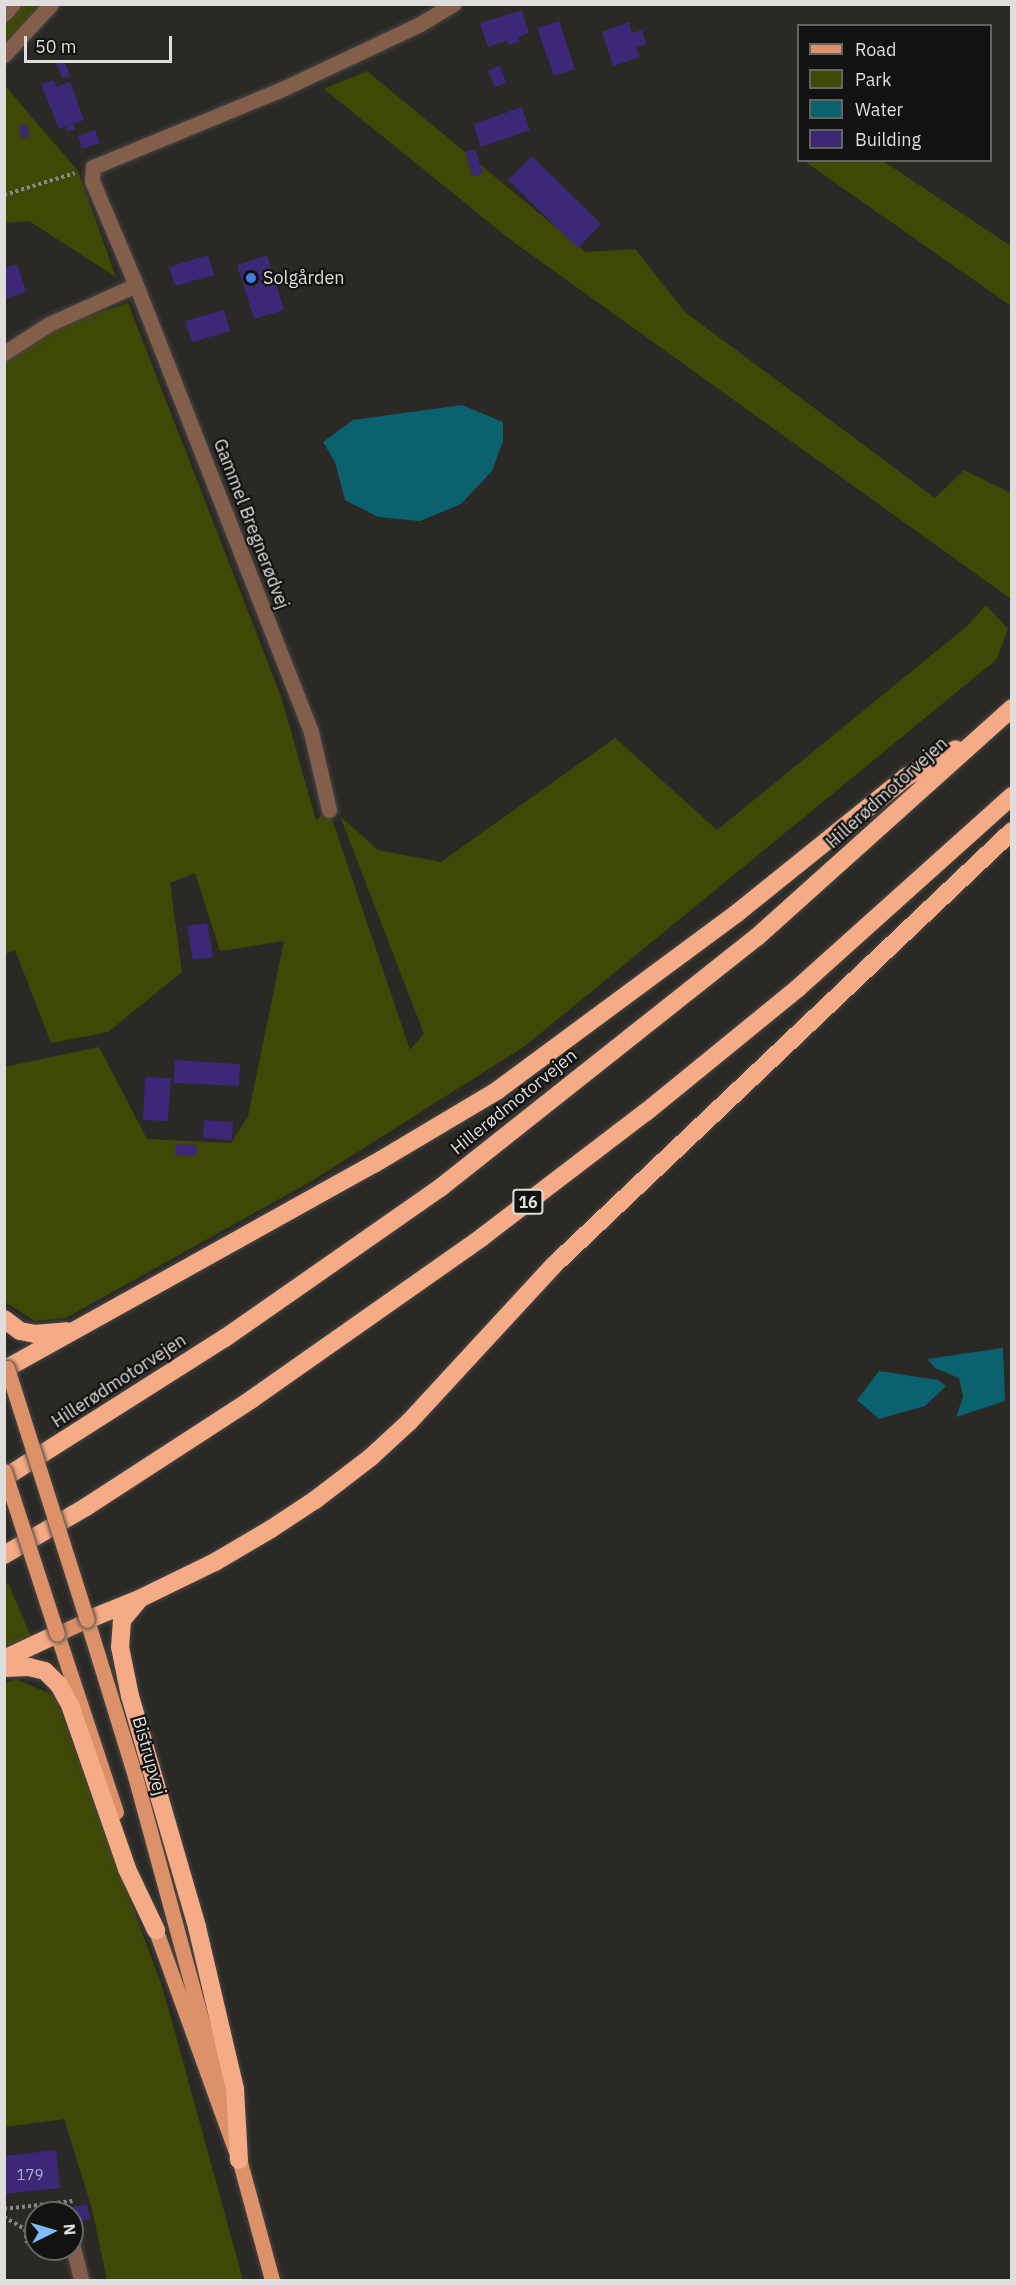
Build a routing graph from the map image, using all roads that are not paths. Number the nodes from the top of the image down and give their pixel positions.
1 (13, 4) edge
2 (51, 4) edge
3 (453, 4) edge
4 (4, 14) edge
5 (4, 55) edge
6 (136, 285) junction
7 (4, 353) edge
8 (1011, 708) edge
9 (989, 730) junction
10 (1011, 796) edge
11 (329, 810) dead end
12 (1011, 831) edge
13 (4, 1318) edge
14 (75, 1330) junction
15 (5, 1366) edge
16 (4, 1472) edge
17 (4, 1478) edge
18 (4, 1555) edge
19 (139, 1599) junction
20 (87, 1620) junction
21 (57, 1634) junction
22 (4, 1659) edge
23 (4, 1668) edge
24 (156, 1930) junction
25 (239, 2160) junction
26 (76, 2261) edge
27 (81, 2280) edge
28 (272, 2280) edge

1 - 4 street
2 - 5 street
3 - 6 street, Gammel Bregnerødvej
6 - 7 street
6 - 11 street, Gammel Bregnerødvej
8 - 9 highway, Hillerødmotorvejen
9 - 14 highway
9 - 17 highway, Hillerødmotorvejen
10 - 18 highway, 16
12 - 19 highway
13 - 14 highway
14 - 15 highway
15 - 20 main road, Bistrupvej, bridge
16 - 21 main road, Bistrupvej, bridge
19 - 20 highway
19 - 25 highway
20 - 21 main road
20 - 25 main road, Bistrupvej
21 - 22 highway
21 - 24 main road, Bistrupvej
23 - 24 highway
24 - 25 main road, Bistrupvej
25 - 28 main road, Bistrupvej
26 - 27 street

